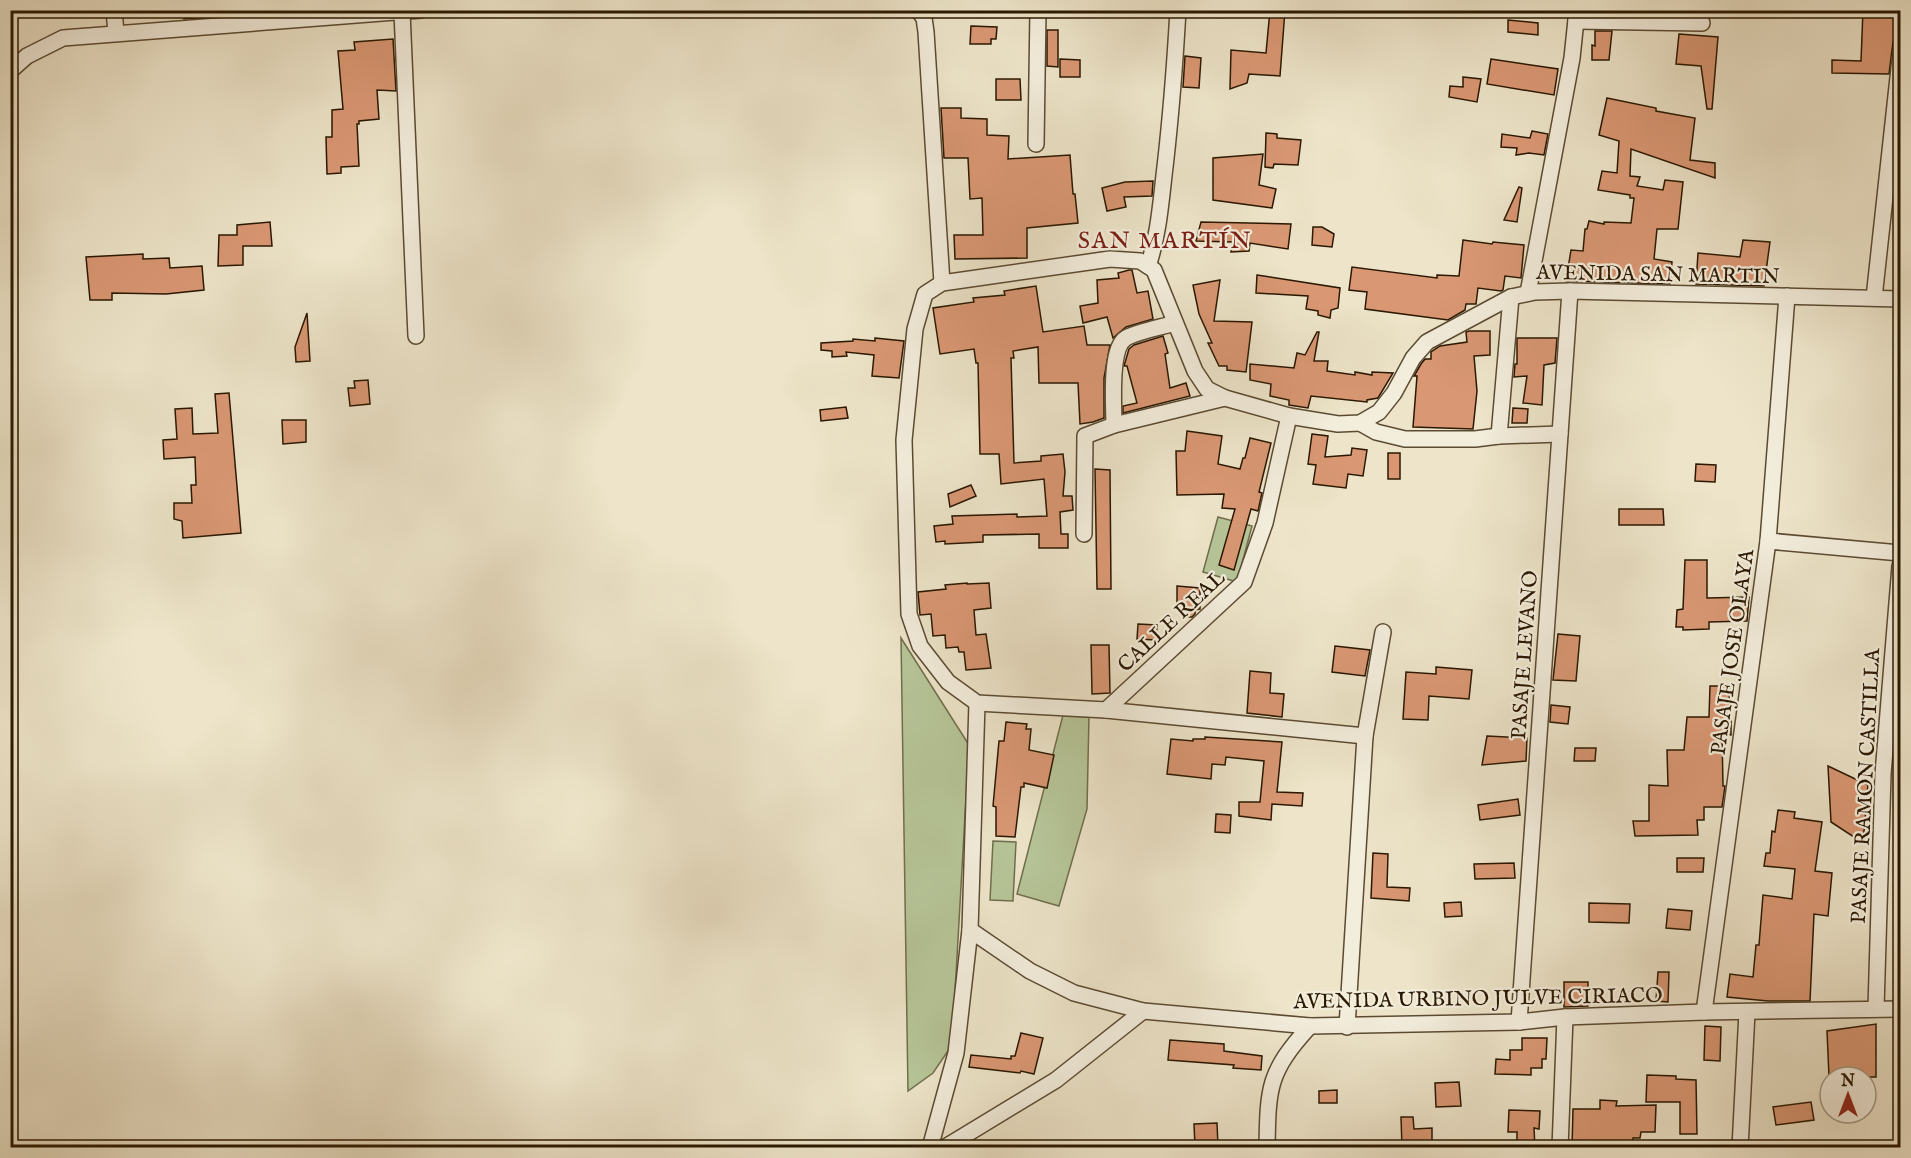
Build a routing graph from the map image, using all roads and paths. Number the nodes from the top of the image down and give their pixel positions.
1 (114, 10) edge
2 (421, 10) edge
3 (918, 10) edge
4 (1038, 10) edge
5 (1178, 10) edge
6 (402, 12) edge
7 (325, 14) edge
8 (1577, 16) edge
9 (1702, 23) dead end
10 (116, 33) junction
11 (1900, 59) edge
12 (10, 71) edge
13 (1036, 144) dead end
14 (1148, 266) junction
15 (942, 284) junction
16 (1570, 291) junction
17 (1528, 293) junction
18 (1787, 296) junction
19 (1511, 297) junction
20 (1874, 298) junction
21 (1900, 299) edge
22 (1175, 323) junction
23 (416, 336) dead end
24 (1225, 398) junction
25 (1289, 416) junction
26 (1360, 423) junction
27 (1114, 425) junction
28 (1560, 434) junction
29 (1499, 436) junction
30 (1084, 534) dead end
31 (1768, 540) junction
32 (1900, 553) edge
33 (1900, 566) edge
34 (1383, 632) dead end
35 (977, 703) junction
36 (1106, 710) junction
37 (1365, 736) junction
38 (970, 930) junction
39 (1876, 1008) junction
40 (1900, 1009) edge
41 (1143, 1011) junction
42 (1704, 1012) junction
43 (1747, 1012) junction
44 (1565, 1017) junction
45 (1519, 1022) junction
46 (1310, 1026) junction
47 (1347, 1027) junction
48 (930, 1148) edge
49 (944, 1148) edge
50 (1267, 1148) edge
51 (1560, 1148) edge
52 (1740, 1148) edge

1 - 10 street
2 - 6 street
3 - 15 street
4 - 13 street
5 - 14 street
6 - 7 street
6 - 23 street
7 - 10 street
8 - 9 street
8 - 17 street
10 - 12 street
11 - 20 street
14 - 15 street
14 - 22 street
15 - 35 street
16 - 17 street, AVENIDA SAN MARTIN
16 - 18 street, AVENIDA SAN MARTIN
16 - 28 street, PASAJE LEVANO
17 - 19 street, AVENIDA SAN MARTIN
18 - 20 street, AVENIDA SAN MARTIN
18 - 31 street, PASAJE JOSE OLAYA
19 - 26 street, AVENIDA SAN MARTIN
19 - 29 street
20 - 21 street, AVENIDA SAN MARTIN
22 - 24 street
22 - 27 street
24 - 25 street
24 - 27 street
25 - 26 street
25 - 36 street, CALLE REAL
26 - 29 street
27 - 30 street
28 - 29 street
28 - 45 street, PASAJE LEVANO
31 - 32 street
31 - 42 street, PASAJE JOSE OLAYA
33 - 39 street, PASAJE RAMON CASTILLA
34 - 37 street
35 - 36 street
35 - 38 street
36 - 37 street
37 - 47 street
38 - 41 street, AVENIDA URBINO JULVE CIRIACO
38 - 48 street
39 - 40 street, AVENIDA URBINO JULVE CIRIACO
39 - 43 street, AVENIDA URBINO JULVE CIRIACO
41 - 46 street, AVENIDA URBINO JULVE CIRIACO
41 - 49 street
42 - 43 street, AVENIDA URBINO JULVE CIRIACO
42 - 44 street, AVENIDA URBINO JULVE CIRIACO
43 - 52 street
44 - 45 street, AVENIDA URBINO JULVE CIRIACO
44 - 51 street
45 - 47 street, AVENIDA URBINO JULVE CIRIACO
46 - 47 street, AVENIDA URBINO JULVE CIRIACO
46 - 50 street

